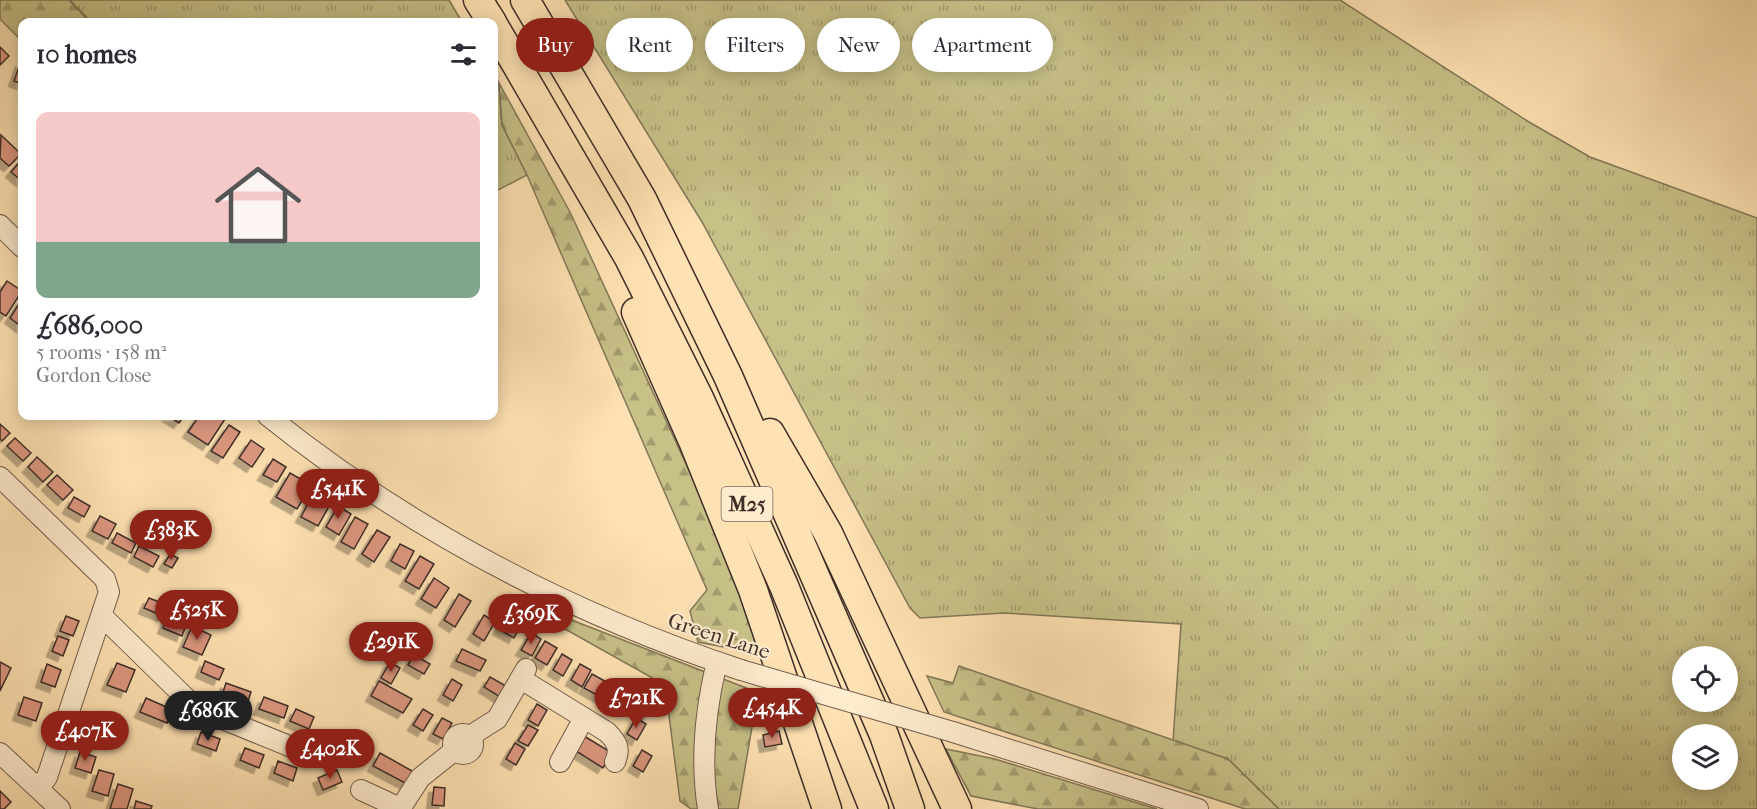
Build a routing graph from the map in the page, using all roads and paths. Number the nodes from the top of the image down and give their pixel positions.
1 (478, 0) edge
2 (525, 0) edge
3 (489, 18) edge
4 (498, 33) edge
5 (601, 208) junction
6 (0, 225) edge
7 (18, 243) edge
8 (728, 376) junction
9 (273, 420) edge
10 (0, 477) edge
11 (102, 616) junction
12 (717, 662) junction
13 (584, 718) junction
14 (0, 753) edge
15 (311, 754) dead end
16 (560, 762) dead end
17 (615, 762) dead end
18 (39, 788) junction
19 (361, 790) dead end
20 (400, 808) edge
21 (60, 809) edge
22 (708, 809) edge
23 (827, 809) edge
24 (874, 809) edge
25 (910, 809) edge
26 (957, 809) edge
27 (1197, 809) edge

1 - 3 highway, M25
2 - 8 highway, M25
4 - 5 highway, M25
5 - 23 highway, M25
5 - 24 highway, M25
6 - 7 street
8 - 25 highway, M25
8 - 26 highway, M25
9 - 12 street, Green Lane
10 - 11 street
11 - 15 street
11 - 18 street
12 - 22 street
12 - 27 street, Green Lane, bridge
13 - 16 street
13 - 17 street
13 - 20 street
14 - 18 street
18 - 21 street
19 - 20 street

